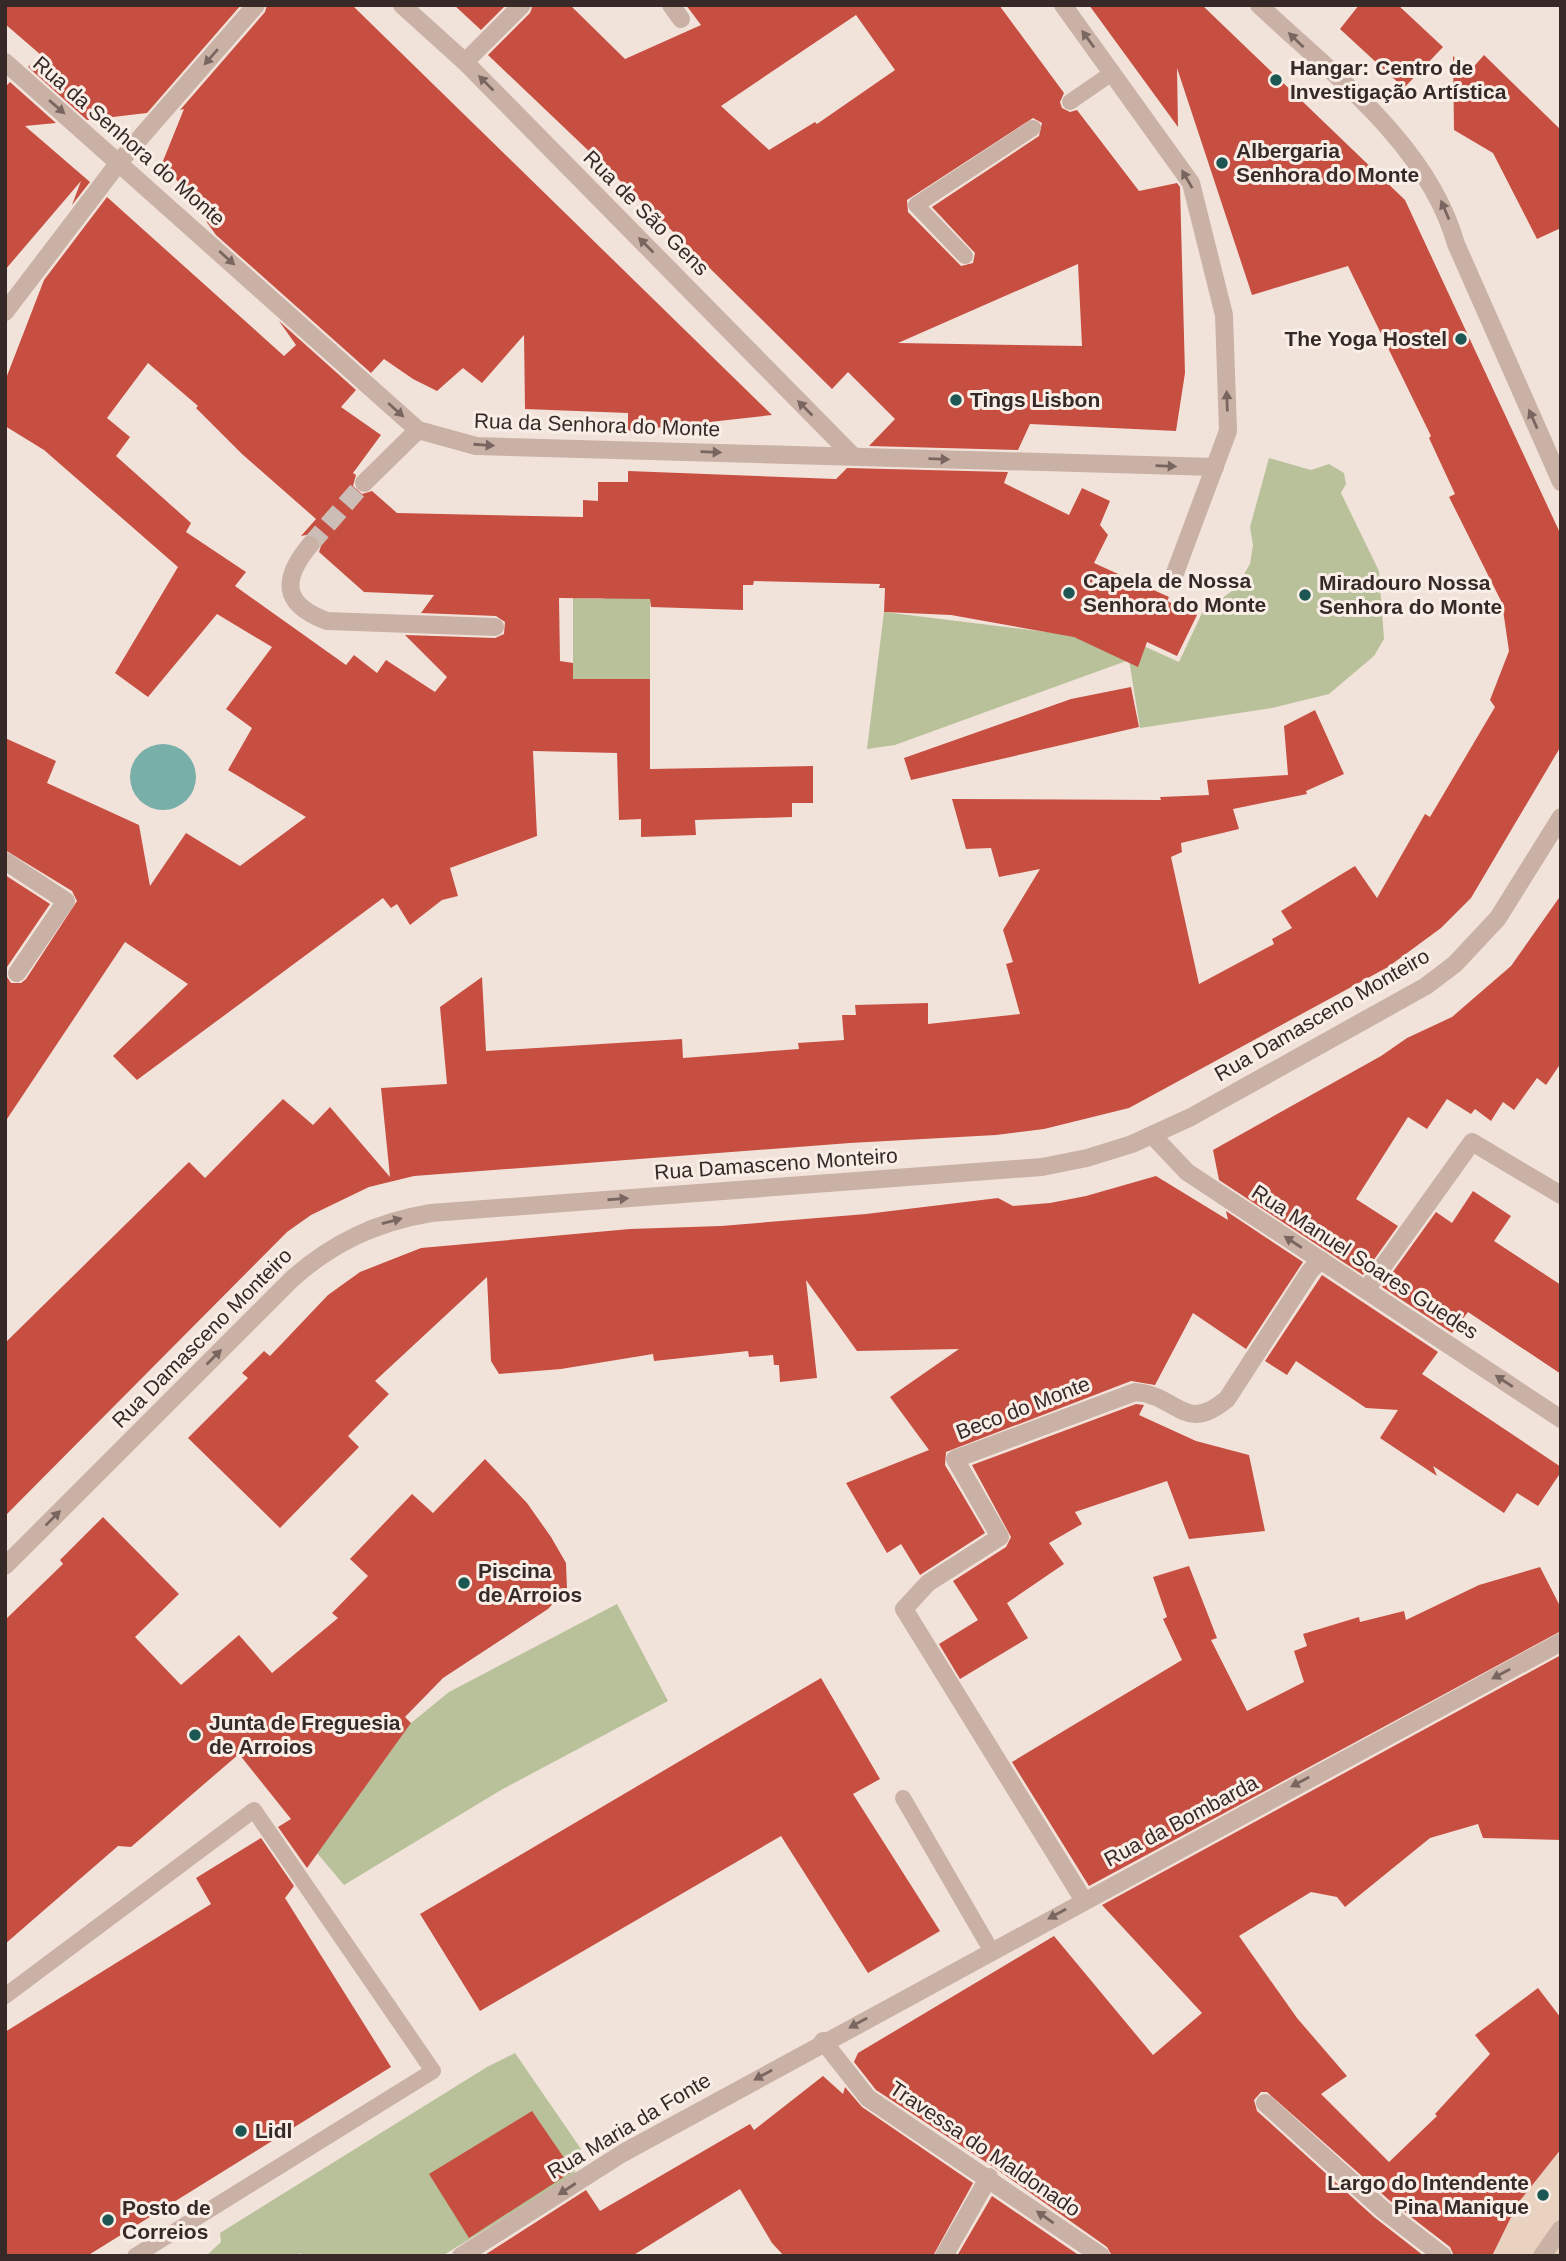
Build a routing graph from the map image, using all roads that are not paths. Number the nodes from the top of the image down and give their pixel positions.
1 (256, 5) edge
2 (402, 5) edge
3 (522, 5) edge
4 (1063, 5) edge
5 (1259, 5) edge
6 (5, 62) edge
7 (465, 62) junction
8 (1112, 74) junction
9 (1070, 102) dead end
10 (1033, 128) dead end
11 (120, 161) junction
12 (965, 256) dead end
13 (5, 312) edge
14 (418, 430) junction
15 (853, 456) junction
16 (1215, 467) junction
17 (1561, 482) edge
18 (364, 483) tunnel mouth
19 (310, 545) tunnel mouth
20 (1175, 573) dead end
21 (495, 627) dead end
22 (1561, 817) edge
23 (5, 862) edge
24 (17, 973) dead end
25 (1152, 1135) junction
26 (1561, 1195) edge
27 (1321, 1260) junction
28 (1366, 1290) junction
29 (1561, 1419) edge
30 (5, 1566) edge
31 (1561, 1642) edge
32 (903, 1798) dead end
33 (1083, 1899) junction
34 (991, 1950) junction
35 (5, 1996) edge
36 (823, 2041) junction
37 (1265, 2103) dead end
38 (989, 2177) junction
39 (1561, 2230) edge
40 (135, 2256) edge
41 (461, 2256) edge
42 (944, 2256) edge
43 (1101, 2256) edge
44 (1443, 2256) edge
45 (1542, 2256) edge

1 -> 11 street
2 - 7 street, Rua de São Gens
3 - 7 street
8 -> 4 street
17 -> 5 street
6 -> 11 street, Rua da Senhora do Monte
15 -> 7 street, Rua de São Gens
8 - 9 lane
16 -> 8 street
10 - 12 lane
11 - 13 street
11 -> 14 street, Rua da Senhora do Monte
14 -> 15 street, Rua da Senhora do Monte
14 - 18 street
15 -> 16 street, Rua da Senhora do Monte
16 - 20 street
19 - 21 street
22 - 25 street, Rua Damasceno Monteiro
23 - 24 street
27 -> 25 street, Rua Manuel Soares Guedes
30 -> 25 street, Rua Damasceno Monteiro
26 - 28 street
27 - 28 street, Rua Manuel Soares Guedes
27 - 33 street, Beco do Monte
29 -> 28 street, Rua Manuel Soares Guedes
31 -> 33 street, Rua da Bombarda
32 - 34 lane
33 -> 34 street, Rua da Bombarda
34 -> 36 street, Rua da Bombarda
35 - 40 lane
36 - 38 street, Travessa do Maldonado
36 -> 41 street, Rua Maria da Fonte
37 - 44 street
38 - 42 street
43 -> 38 street, Travessa do Maldonado
39 - 45 street

